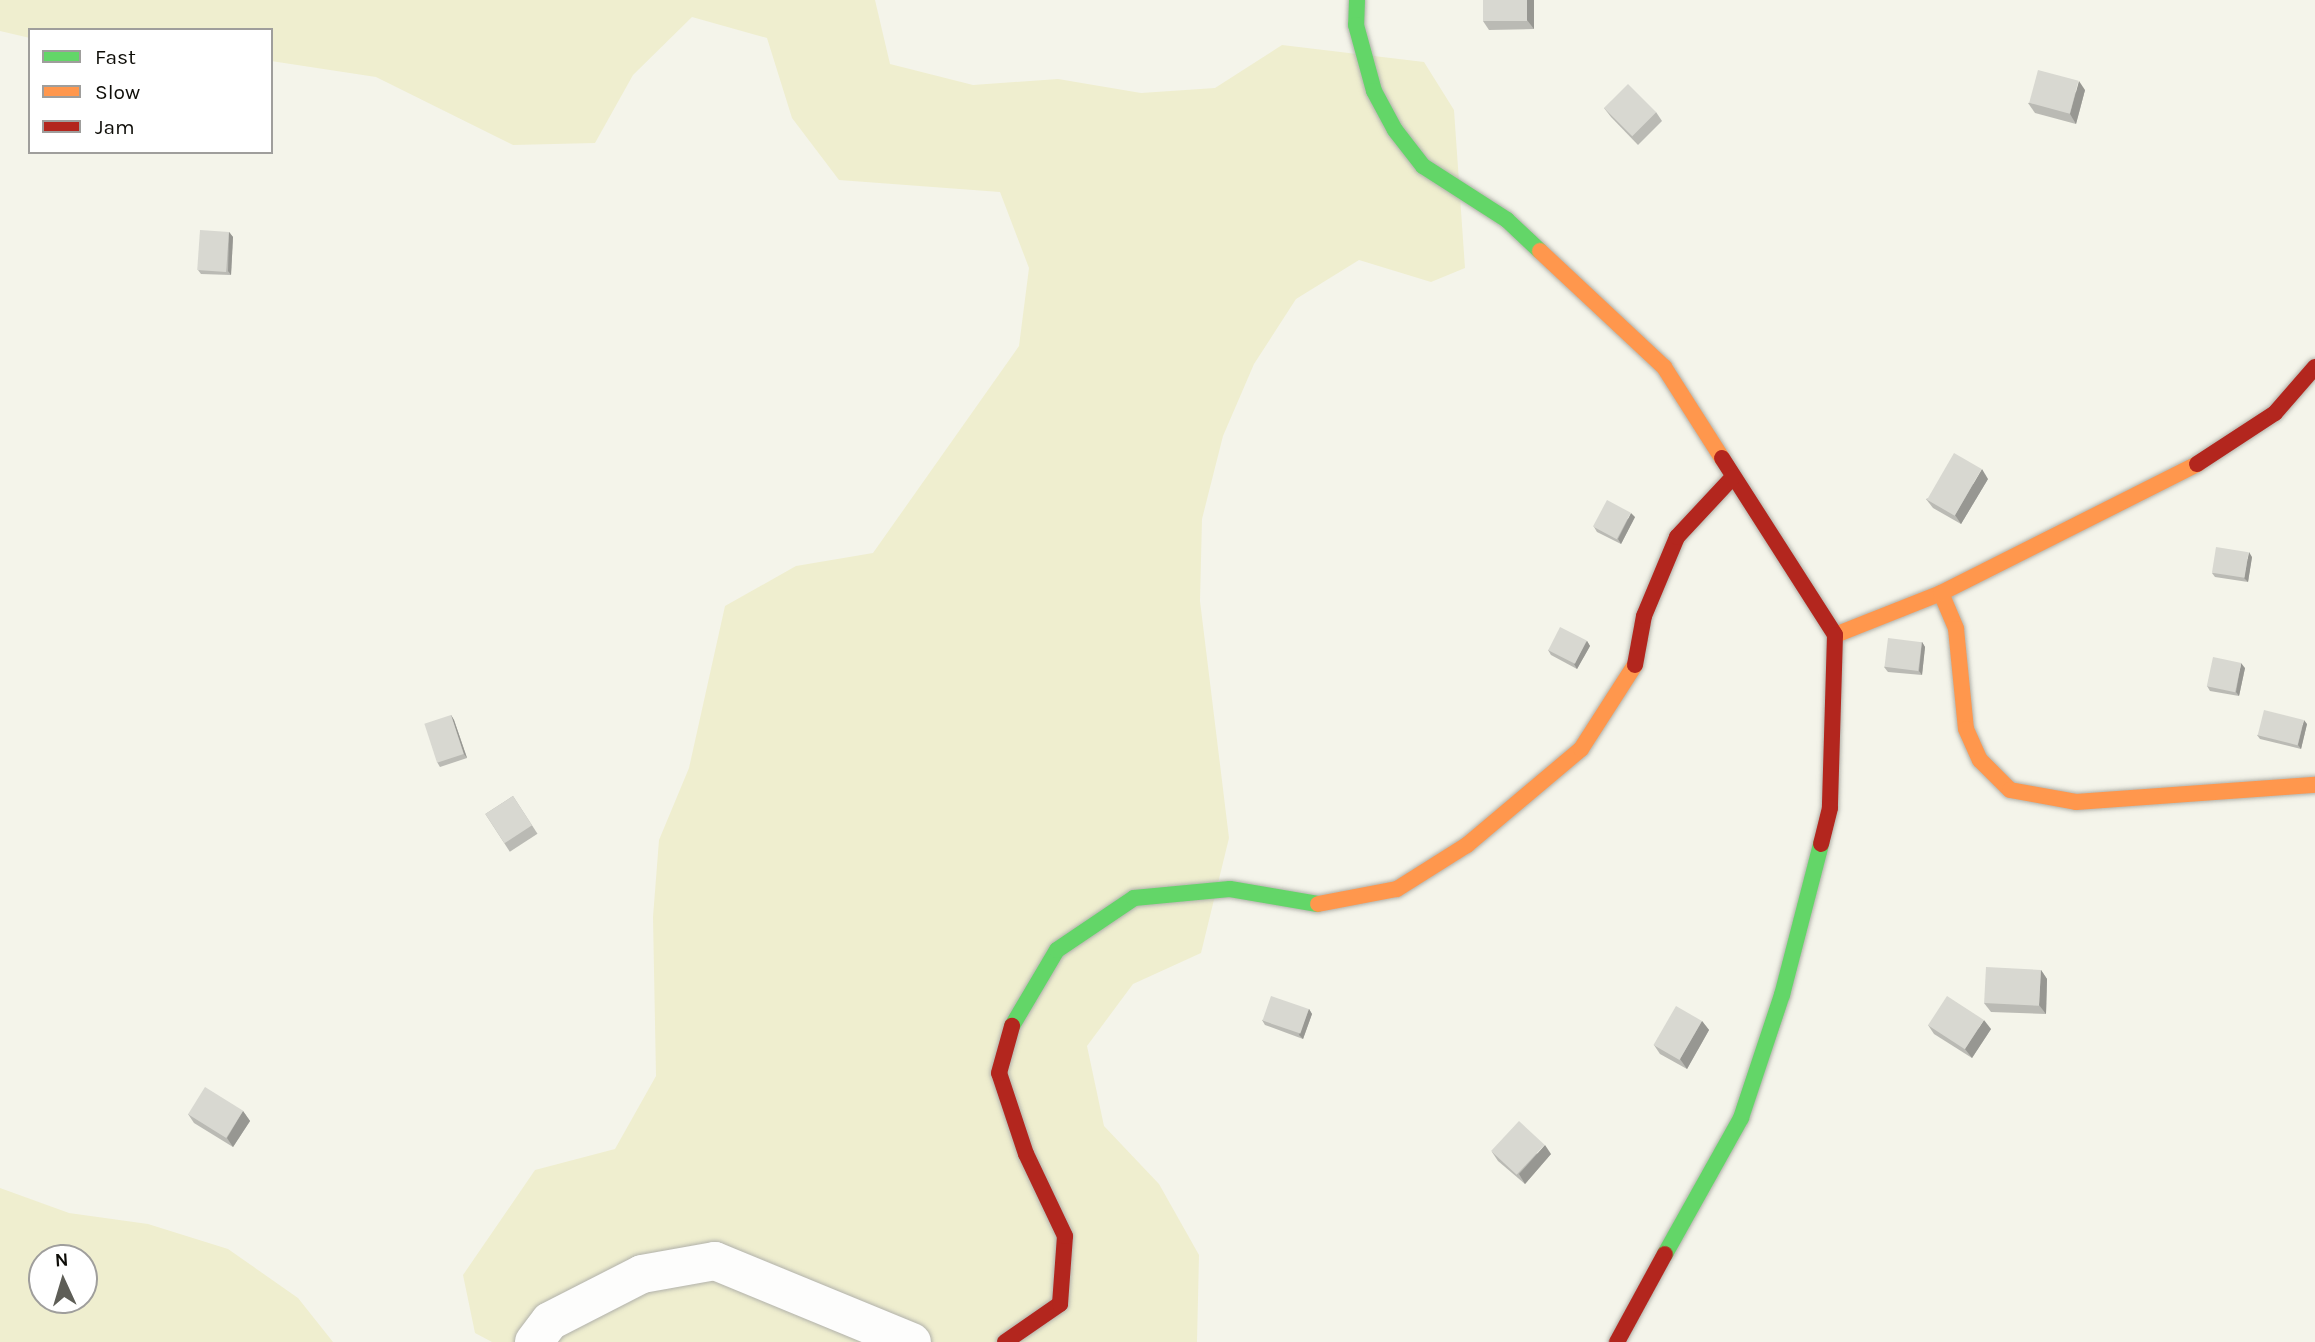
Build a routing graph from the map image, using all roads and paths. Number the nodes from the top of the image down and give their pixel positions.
1 (1357, 0) edge
2 (2315, 367) edge
3 (1732, 478) junction
4 (1941, 593) junction
5 (1835, 635) junction
6 (2315, 785) edge
7 (534, 1342) edge
8 (912, 1342) edge
9 (1005, 1342) edge
10 (1617, 1342) edge

1 - 3 street
2 - 4 street
3 - 5 street
3 - 9 street
4 - 5 street
4 - 6 street
5 - 10 street
7 - 8 street

